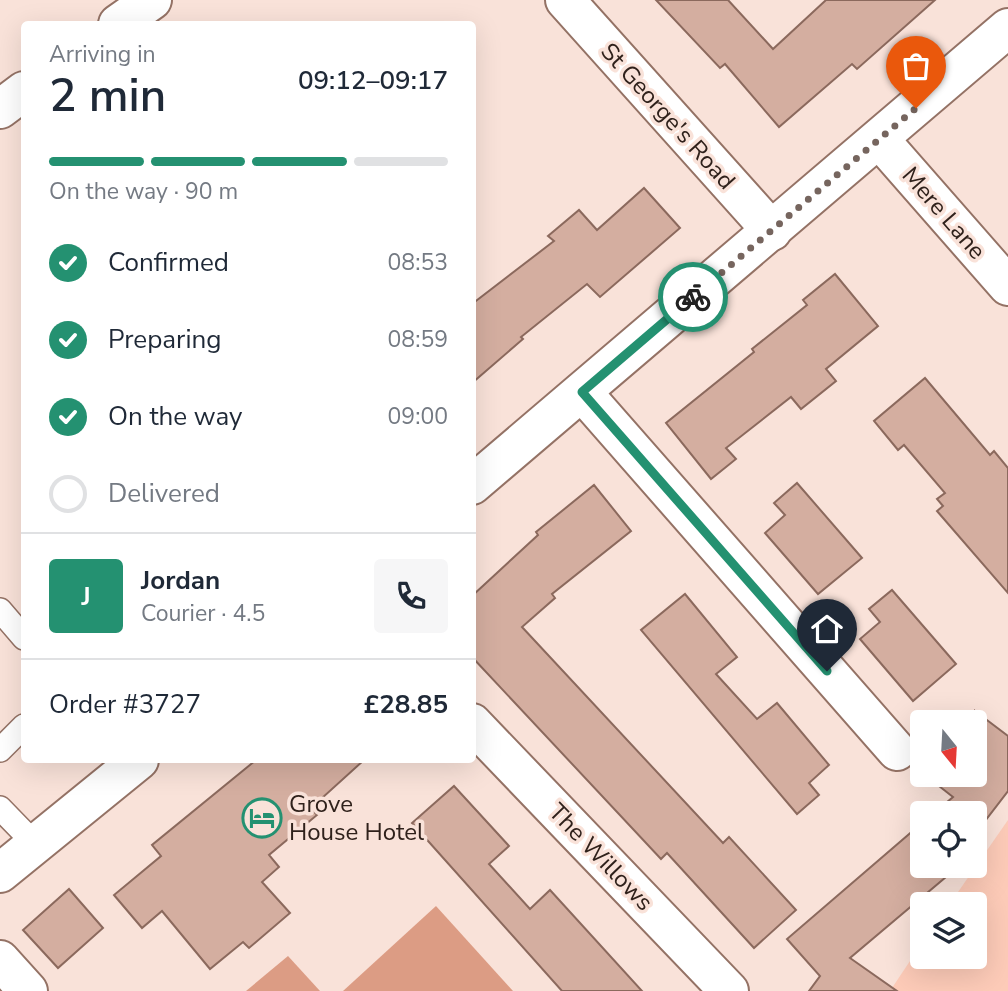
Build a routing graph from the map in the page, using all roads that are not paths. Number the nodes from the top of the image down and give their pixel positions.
1 (152, 0) edge
2 (565, 0) edge
3 (122, 21) edge
4 (1008, 28) edge
5 (21, 93) edge
6 (0, 109) edge
7 (880, 139) junction
8 (772, 231) junction
9 (1008, 286) edge
10 (582, 392) junction
11 (476, 482) edge
12 (0, 610) edge
13 (21, 634) edge
14 (476, 727) edge
15 (21, 729) edge
16 (0, 750) edge
17 (897, 751) dead end
18 (135, 763) edge
19 (0, 808) edge
20 (35, 844) junction
21 (0, 873) edge
22 (0, 960) edge
23 (28, 991) edge
24 (729, 991) edge

1 - 3 street
2 - 8 street, St George's Road
4 - 7 street
5 - 6 street
7 - 8 street
7 - 9 street, Mere Lane
8 - 10 street
10 - 11 street
10 - 17 street
12 - 13 lane
14 - 24 street, The Willows
15 - 16 lane
18 - 20 street
19 - 20 lane
20 - 21 street
22 - 23 street

